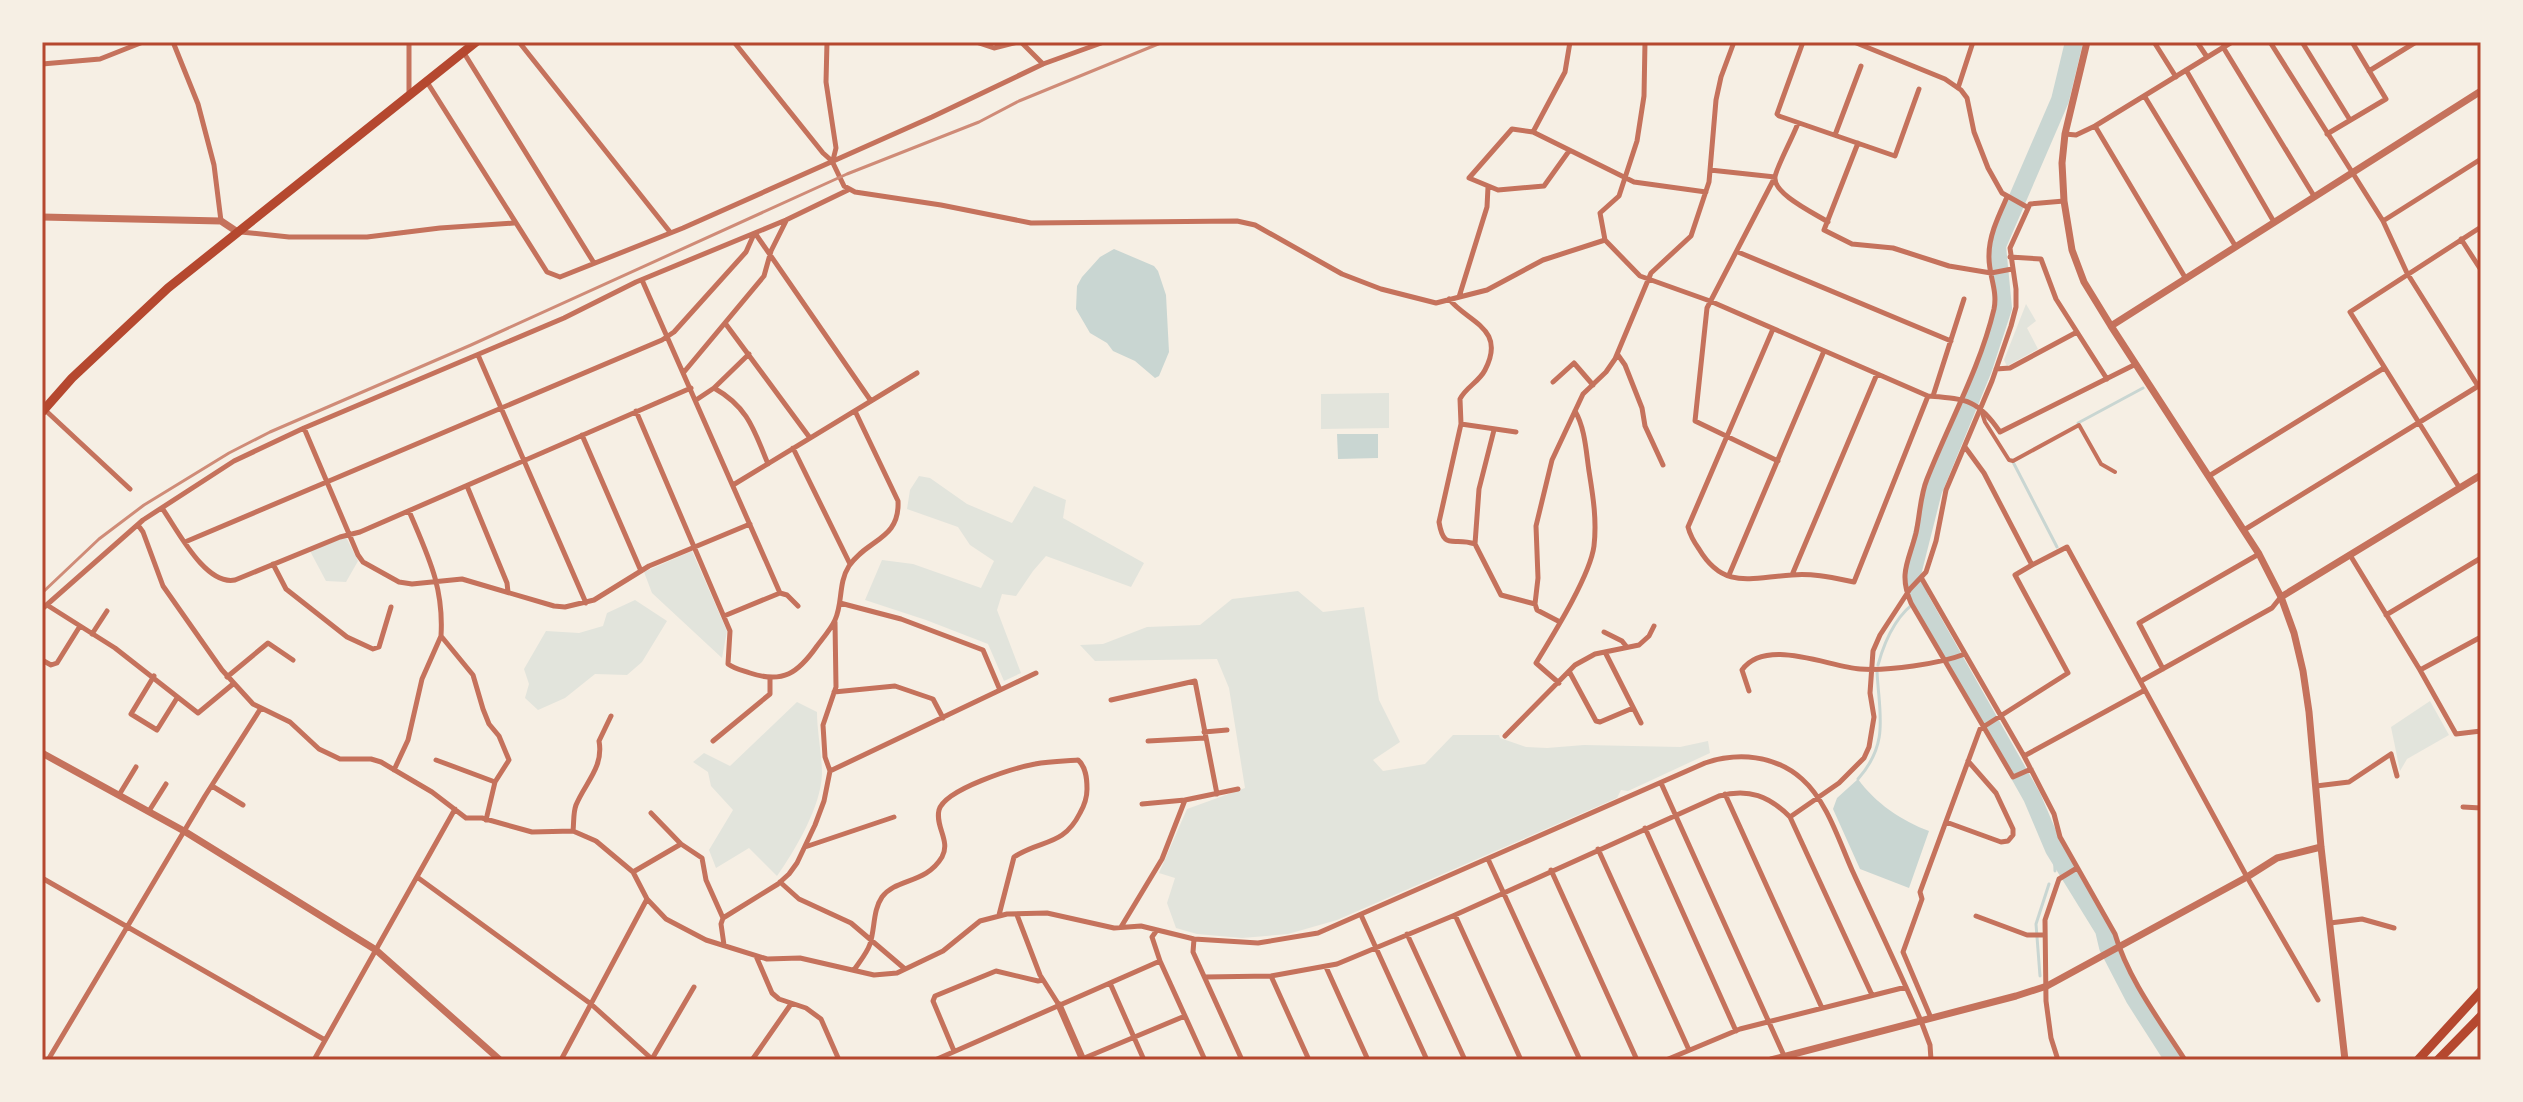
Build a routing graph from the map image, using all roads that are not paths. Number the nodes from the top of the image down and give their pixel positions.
1 (143, 42) edge
2 (173, 42) edge
3 (409, 42) edge
4 (476, 42) edge
5 (519, 42) edge
6 (734, 42) edge
7 (827, 42) edge
8 (976, 42) edge
9 (1020, 42) edge
10 (1104, 42) edge
11 (1570, 42) edge
12 (1645, 42) edge
13 (1734, 42) edge
14 (1803, 42) edge
15 (1854, 42) edge
16 (1973, 42) edge
17 (2087, 42) edge
18 (2154, 42) edge
19 (2197, 42) edge
20 (2232, 42) edge
21 (2270, 42) edge
22 (2302, 42) edge
23 (2352, 42) edge
24 (2412, 43) edge
25 (2223, 47) junction
26 (464, 52) junction
27 (2207, 57) junction
28 (42, 64) edge
29 (1043, 64) junction
30 (1861, 66) dead end
31 (2186, 70) junction
32 (2369, 71) junction
33 (2176, 77) junction
34 (427, 81) junction
35 (1958, 88) junction
36 (1919, 89) dead end
37 (2481, 91) edge
38 (409, 95) junction
39 (2145, 97) junction
40 (2350, 120) junction
41 (1798, 123) junction
42 (2095, 126) junction
43 (1533, 132) junction
44 (2065, 134) junction
45 (2327, 134) junction
46 (1835, 135) junction
47 (1858, 143) junction
48 (1569, 151) junction
49 (2481, 159) edge
50 (832, 161) junction
51 (1710, 170) junction
52 (2351, 173) junction
53 (1626, 177) junction
54 (1775, 177) junction
55 (1488, 187) junction
56 (848, 190) junction
57 (1706, 192) junction
58 (2314, 196) junction
59 (2009, 198) junction
60 (2064, 201) junction
61 (2025, 206) junction
62 (42, 217) edge
63 (786, 220) junction
64 (221, 221) junction
65 (2383, 221) junction
66 (1828, 222) junction
67 (2274, 222) junction
68 (515, 223) junction
69 (2481, 227) edge
70 (236, 231) junction
71 (670, 233) junction
72 (755, 233) junction
73 (2461, 239) junction
74 (1605, 240) junction
75 (2236, 247) junction
76 (1738, 252) junction
77 (2010, 257) junction
78 (770, 258) junction
79 (594, 263) junction
80 (2012, 269) junction
81 (2481, 270) edge
82 (1991, 273) junction
83 (2407, 273) junction
84 (1649, 279) junction
85 (2186, 279) junction
86 (642, 280) junction
87 (1459, 297) junction
88 (1449, 299) junction
89 (1964, 299) dead end
90 (1710, 301) junction
91 (725, 322) junction
92 (2111, 326) junction
93 (1773, 329) junction
94 (2077, 332) junction
95 (668, 336) junction
96 (1951, 341) junction
97 (1824, 351) junction
98 (749, 354) junction
99 (1617, 354) junction
100 (478, 355) junction
101 (2136, 364) junction
102 (2384, 368) junction
103 (1996, 369) junction
104 (684, 372) junction
105 (917, 373) dead end
106 (1877, 374) junction
107 (2107, 379) junction
108 (1553, 382) dead end
109 (1593, 385) junction
110 (2480, 385) edge
111 (691, 388) junction
112 (714, 388) junction
113 (1931, 396) junction
114 (1962, 398) junction
115 (696, 400) junction
116 (871, 401) junction
117 (1981, 407) junction
118 (501, 408) junction
119 (1574, 410) junction
120 (43, 411) edge
121 (636, 411) junction
122 (855, 411) junction
123 (2419, 423) junction
124 (1461, 424) junction
125 (304, 428) junction
126 (1494, 430) junction
127 (1516, 432) dead end
128 (582, 435) junction
129 (1726, 437) junction
130 (810, 438) junction
131 (1965, 447) junction
132 (793, 448) junction
133 (524, 461) junction
134 (1778, 461) junction
135 (768, 464) junction
136 (1663, 465) dead end
137 (2115, 472) dead end
138 (2481, 475) edge
139 (2209, 476) junction
140 (327, 482) junction
141 (733, 485) junction
142 (467, 486) junction
143 (2459, 487) junction
144 (130, 489) dead end
145 (162, 508) junction
146 (409, 511) junction
147 (750, 524) junction
148 (138, 525) junction
149 (2244, 530) junction
150 (349, 535) junction
151 (185, 542) junction
152 (1475, 544) junction
153 (694, 547) junction
154 (2259, 554) junction
155 (2350, 555) junction
156 (2481, 558) edge
157 (273, 564) junction
158 (850, 564) junction
159 (2032, 565) junction
160 (641, 571) junction
161 (1729, 575) junction
162 (1792, 575) junction
163 (1922, 579) junction
164 (437, 581) junction
165 (508, 592) junction
166 (780, 593) junction
167 (1907, 594) junction
168 (2281, 597) junction
169 (586, 603) junction
170 (840, 603) junction
171 (1535, 604) junction
172 (798, 606) dead end
173 (44, 607) edge
174 (391, 607) dead end
175 (107, 611) dead end
176 (2386, 615) junction
177 (724, 616) junction
178 (835, 621) junction
179 (1560, 622) junction
180 (80, 626) junction
181 (1654, 626) dead end
182 (1604, 632) dead end
183 (92, 634) junction
184 (441, 636) junction
185 (2481, 637) edge
186 (1626, 646) junction
187 (1605, 652) junction
188 (1962, 655) junction
189 (42, 660) edge
190 (293, 660) dead end
191 (1947, 661) junction
192 (1871, 668) junction
193 (2163, 669) junction
194 (2420, 670) junction
195 (1569, 671) junction
196 (1036, 673) dead end
197 (154, 676) junction
198 (227, 677) junction
199 (770, 678) junction
200 (2141, 681) junction
201 (1559, 683) junction
202 (233, 684) junction
203 (1000, 690) junction
204 (2145, 690) junction
205 (1749, 691) dead end
206 (834, 692) junction
207 (177, 698) junction
208 (1111, 700) dead end
209 (261, 708) junction
210 (1633, 708) junction
211 (611, 716) dead end
212 (2000, 716) junction
213 (943, 718) junction
214 (1641, 723) dead end
215 (1984, 727) junction
216 (1227, 730) dead end
217 (2481, 731) edge
218 (1204, 735) junction
219 (1505, 736) dead end
220 (713, 741) dead end
221 (1148, 741) dead end
222 (42, 753) edge
223 (2024, 756) junction
224 (436, 760) dead end
225 (1968, 761) junction
226 (136, 767) dead end
227 (2031, 769) junction
228 (394, 770) junction
229 (830, 771) junction
230 (2397, 776) dead end
231 (495, 782) junction
232 (1661, 783) junction
233 (166, 784) dead end
234 (212, 786) junction
235 (2316, 786) junction
236 (1238, 789) dead end
237 (1217, 794) junction
238 (1725, 794) junction
239 (119, 795) junction
240 (1185, 800) junction
241 (1818, 800) junction
242 (1142, 804) dead end
243 (243, 805) dead end
244 (2463, 807) dead end
245 (2481, 808) edge
246 (455, 809) junction
247 (149, 811) junction
248 (651, 813) dead end
249 (1676, 815) junction
250 (894, 817) dead end
251 (1790, 817) junction
252 (486, 820) junction
253 (1945, 822) junction
254 (1645, 828) junction
255 (184, 831) junction
256 (573, 831) junction
257 (681, 844) junction
258 (805, 847) junction
259 (2321, 847) junction
260 (1598, 849) junction
261 (1488, 859) junction
262 (2077, 868) junction
263 (1551, 870) junction
264 (633, 872) junction
265 (417, 877) junction
266 (2247, 877) junction
267 (42, 878) edge
268 (780, 882) junction
269 (1504, 892) junction
270 (647, 899) junction
271 (999, 915) junction
272 (1017, 915) junction
273 (1361, 915) junction
274 (1455, 915) junction
275 (1976, 916) dead end
276 (723, 918) junction
277 (2330, 923) junction
278 (128, 927) junction
279 (1121, 928) junction
280 (2394, 928) dead end
281 (1157, 930) junction
282 (1407, 934) junction
283 (2044, 935) junction
284 (1194, 939) junction
285 (871, 940) junction
286 (724, 945) junction
287 (2119, 947) junction
288 (1376, 948) junction
289 (376, 950) junction
290 (755, 955) junction
291 (1160, 961) junction
292 (1326, 967) junction
293 (905, 969) junction
294 (854, 970) junction
295 (1271, 976) junction
296 (1205, 977) junction
297 (1043, 980) junction
298 (1110, 983) junction
299 (2047, 986) junction
300 (694, 987) dead end
301 (1906, 987) junction
302 (2481, 991) edge
303 (1872, 995) junction
304 (2318, 1000) dead end
305 (591, 1004) junction
306 (791, 1004) junction
307 (1059, 1005) junction
308 (1822, 1008) junction
309 (1185, 1016) junction
310 (2481, 1016) edge
311 (1931, 1018) junction
312 (1769, 1021) junction
313 (1921, 1021) junction
314 (1736, 1031) junction
315 (1134, 1037) junction
316 (325, 1040) junction
317 (1689, 1050) junction
318 (954, 1051) junction
319 (1786, 1058) edge
320 (1931, 1059) edge
321 (48, 1060) edge
322 (314, 1060) edge
323 (500, 1060) edge
324 (561, 1060) edge
325 (652, 1060) edge
326 (752, 1060) edge
327 (839, 1060) edge
328 (935, 1060) edge
329 (1082, 1060) edge
330 (1144, 1060) edge
331 (1205, 1060) edge
332 (1242, 1060) edge
333 (1309, 1060) edge
334 (1368, 1060) edge
335 (1427, 1060) edge
336 (1465, 1060) edge
337 (1521, 1060) edge
338 (1580, 1060) edge
339 (1637, 1060) edge
340 (1666, 1060) edge
341 (1771, 1060) edge
342 (1921, 1060) edge
343 (2058, 1060) edge
344 (2185, 1060) edge
345 (2345, 1060) edge
346 (2418, 1060) edge
347 (2438, 1060) edge

1 - 28 street
2 - 64 street
3 - 38 street
4 - 26 highway
5 - 71 street
6 - 50 street
7 - 50 street
8 - 9 street
9 - 29 street
10 - 29 street
11 - 43 street
12 - 53 street
13 - 51 street
14 - 41 street
15 - 35 street
16 - 35 street
17 - 44 street
18 - 33 street
19 - 27 street
20 - 25 street
21 - 45 street
22 - 40 street
23 - 32 street
24 - 32 street
25 - 27 street
25 - 58 street
26 - 34 highway
26 - 79 street
27 - 31 street
29 - 50 street
30 - 46 street
31 - 33 street
31 - 67 street
32 - 40 street
33 - 39 street
34 - 38 highway
34 - 68 street
35 - 59 street
36 - 47 street
37 - 52 street
38 - 70 highway
39 - 42 street
39 - 75 street
40 - 45 street
41 - 46 street
41 - 54 street
42 - 44 street
42 - 85 street
43 - 48 street
43 - 55 street
44 - 60 street
45 - 52 street
46 - 47 street
47 - 66 street
48 - 53 street
48 - 55 street
49 - 65 street
50 - 56 street
50 - 71 street
51 - 54 street
51 - 57 street
52 - 58 street
52 - 65 street
53 - 57 street
53 - 74 street
54 - 66 street
54 - 76 street
55 - 87 street
56 - 63 street
56 - 88 street
57 - 84 street
58 - 67 street
59 - 61 street
59 - 82 street
60 - 61 street
60 - 92 street
61 - 77 street
62 - 64 street
63 - 72 street
63 - 78 street
64 - 70 street
65 - 83 street
66 - 82 street
67 - 75 street
68 - 70 street
68 - 79 street
69 - 73 street
70 - 120 highway
71 - 79 street
72 - 78 street
72 - 86 street
72 - 95 street
73 - 81 street
73 - 83 street
74 - 84 street
74 - 87 street
75 - 85 street
76 - 90 street
76 - 96 street
77 - 80 street
77 - 94 street
78 - 91 street
78 - 116 street
80 - 82 street
80 - 103 street
82 - 114 street
83 - 102 street
83 - 110 street
84 - 90 street
84 - 99 street
85 - 92 street
86 - 95 street
86 - 100 street
87 - 88 street
88 - 124 street
89 - 96 street
90 - 93 street
90 - 129 street
91 - 98 street
91 - 104 street
92 - 101 street
93 - 97 street
93 - 129 street
94 - 103 street
94 - 107 street
95 - 104 street
95 - 118 street
96 - 113 street
97 - 106 street
97 - 134 street
98 - 112 street
98 - 130 street
99 - 109 street
99 - 136 street
100 - 118 street
100 - 125 street
101 - 107 street
101 - 139 street
102 - 123 street
102 - 139 street
103 - 117 street
104 - 111 street
105 - 116 street
106 - 113 street
106 - 162 street
107 - 117 street
108 - 109 street
109 - 119 street
110 - 123 street
111 - 115 street
111 - 121 street
112 - 115 street
112 - 135 street
113 - 114 street
113 - 162 street
114 - 117 street
114 - 167 street
115 - 141 street
116 - 122 street
117 - 131 street
117 - 137 street
118 - 133 street
118 - 140 street
119 - 171 street
119 - 179 street
120 - 144 street
121 - 128 street
121 - 153 street
122 - 130 street
122 - 158 street
123 - 143 street
123 - 149 street
124 - 126 street
124 - 152 street
125 - 140 street
125 - 145 street
126 - 127 street
126 - 152 street
128 - 133 street
128 - 160 street
129 - 134 street
129 - 161 street
130 - 132 street
131 - 159 street
131 - 163 street
132 - 135 street
132 - 158 street
133 - 142 street
133 - 169 street
134 - 161 street
135 - 141 street
138 - 143 street
139 - 149 street
140 - 150 street
140 - 151 street
141 - 147 street
142 - 146 street
142 - 165 street
143 - 155 street
145 - 148 street
145 - 151 street
146 - 150 street
146 - 164 street
147 - 153 street
147 - 166 street
148 - 173 street
148 - 198 street
149 - 154 street
150 - 157 street
150 - 164 street
151 - 157 street
152 - 171 street
153 - 160 street
153 - 177 street
154 - 168 street
154 - 193 street
155 - 168 street
155 - 176 street
156 - 176 street
157 - 174 street
158 - 170 street
159 - 200 street
159 - 212 street
160 - 169 street
161 - 162 street
163 - 167 street
163 - 188 street
164 - 165 street
164 - 184 street
165 - 169 street
166 - 172 street
166 - 177 street
167 - 191 street
167 - 192 street
168 - 193 street
168 - 235 street
170 - 178 street
170 - 203 street
171 - 179 street
173 - 180 street
175 - 183 street
176 - 194 street
177 - 199 street
178 - 199 street
178 - 206 street
179 - 201 street
180 - 183 street
180 - 189 street
181 - 186 street
182 - 186 street
183 - 197 street
184 - 228 street
184 - 231 street
185 - 194 street
186 - 187 street
187 - 195 street
187 - 210 street
188 - 191 street
188 - 212 street
190 - 198 street
191 - 192 street
191 - 215 street
192 - 205 street
192 - 241 street
193 - 200 street
194 - 217 street
195 - 201 street
195 - 210 street
196 - 203 street
197 - 207 street
197 - 207 street
198 - 202 street
199 - 220 street
200 - 204 street
201 - 219 street
202 - 207 street
202 - 209 street
203 - 213 street
204 - 223 street
204 - 266 street
206 - 213 street
206 - 229 street
208 - 218 street
209 - 228 street
209 - 234 street
210 - 214 street
211 - 256 street
212 - 215 street
212 - 223 street
213 - 229 street
215 - 225 street
215 - 227 street
216 - 218 street
218 - 221 street
218 - 237 street
222 - 239 street
223 - 227 street
224 - 231 street
225 - 253 street
225 - 253 street
226 - 239 street
227 - 262 street
228 - 246 street
229 - 258 street
230 - 235 street
231 - 252 street
232 - 241 street
232 - 249 street
232 - 261 street
233 - 247 street
234 - 243 street
234 - 255 street
235 - 259 street
236 - 237 street
237 - 240 street
238 - 249 street
238 - 251 street
238 - 308 street
239 - 247 street
240 - 242 street
240 - 279 street
241 - 251 street
241 - 301 street
244 - 245 street
246 - 252 street
246 - 265 street
247 - 255 street
248 - 257 street
249 - 254 street
249 - 312 street
250 - 258 street
251 - 303 street
252 - 256 street
253 - 311 street
254 - 260 street
254 - 314 street
255 - 278 street
255 - 289 street
256 - 264 street
257 - 264 street
257 - 276 street
258 - 268 street
259 - 266 street
259 - 277 street
260 - 263 street
260 - 317 street
261 - 269 street
261 - 273 street
262 - 283 street
262 - 287 street
263 - 269 street
263 - 339 street
264 - 270 street
265 - 289 street
265 - 305 street
266 - 287 street
266 - 304 street
267 - 278 street
268 - 276 street
268 - 285 street
269 - 274 street
269 - 338 street
270 - 286 street
270 - 305 street
271 - 272 street
271 - 285 street
271 - 293 street
272 - 279 street
272 - 297 street
273 - 284 street
273 - 288 street
274 - 282 street
274 - 337 street
275 - 283 street
276 - 286 street
277 - 280 street
277 - 345 street
278 - 316 street
278 - 321 street
279 - 281 street
281 - 284 street
281 - 291 street
282 - 288 street
282 - 336 street
283 - 299 street
284 - 296 street
285 - 293 street
285 - 294 street
286 - 290 street
287 - 299 street
287 - 344 street
288 - 292 street
288 - 335 street
289 - 316 street
289 - 323 street
290 - 294 street
290 - 306 street
291 - 298 street
291 - 309 street
292 - 295 street
292 - 334 street
293 - 294 street
295 - 296 street
295 - 333 street
296 - 332 street
297 - 307 street
297 - 318 street
298 - 307 street
298 - 315 street
299 - 311 street
299 - 343 street
300 - 325 street
301 - 303 street
301 - 313 street
302 - 346 highway
303 - 308 street
305 - 324 street
305 - 325 street
306 - 326 street
306 - 327 street
307 - 318 street
307 - 329 street
308 - 312 street
309 - 315 street
309 - 331 street
310 - 347 highway
311 - 313 street
312 - 314 street
312 - 319 street
313 - 319 street
313 - 320 street
314 - 317 street
315 - 329 street
315 - 330 street
316 - 322 street
317 - 340 street
318 - 328 street
319 - 341 street
320 - 342 street

